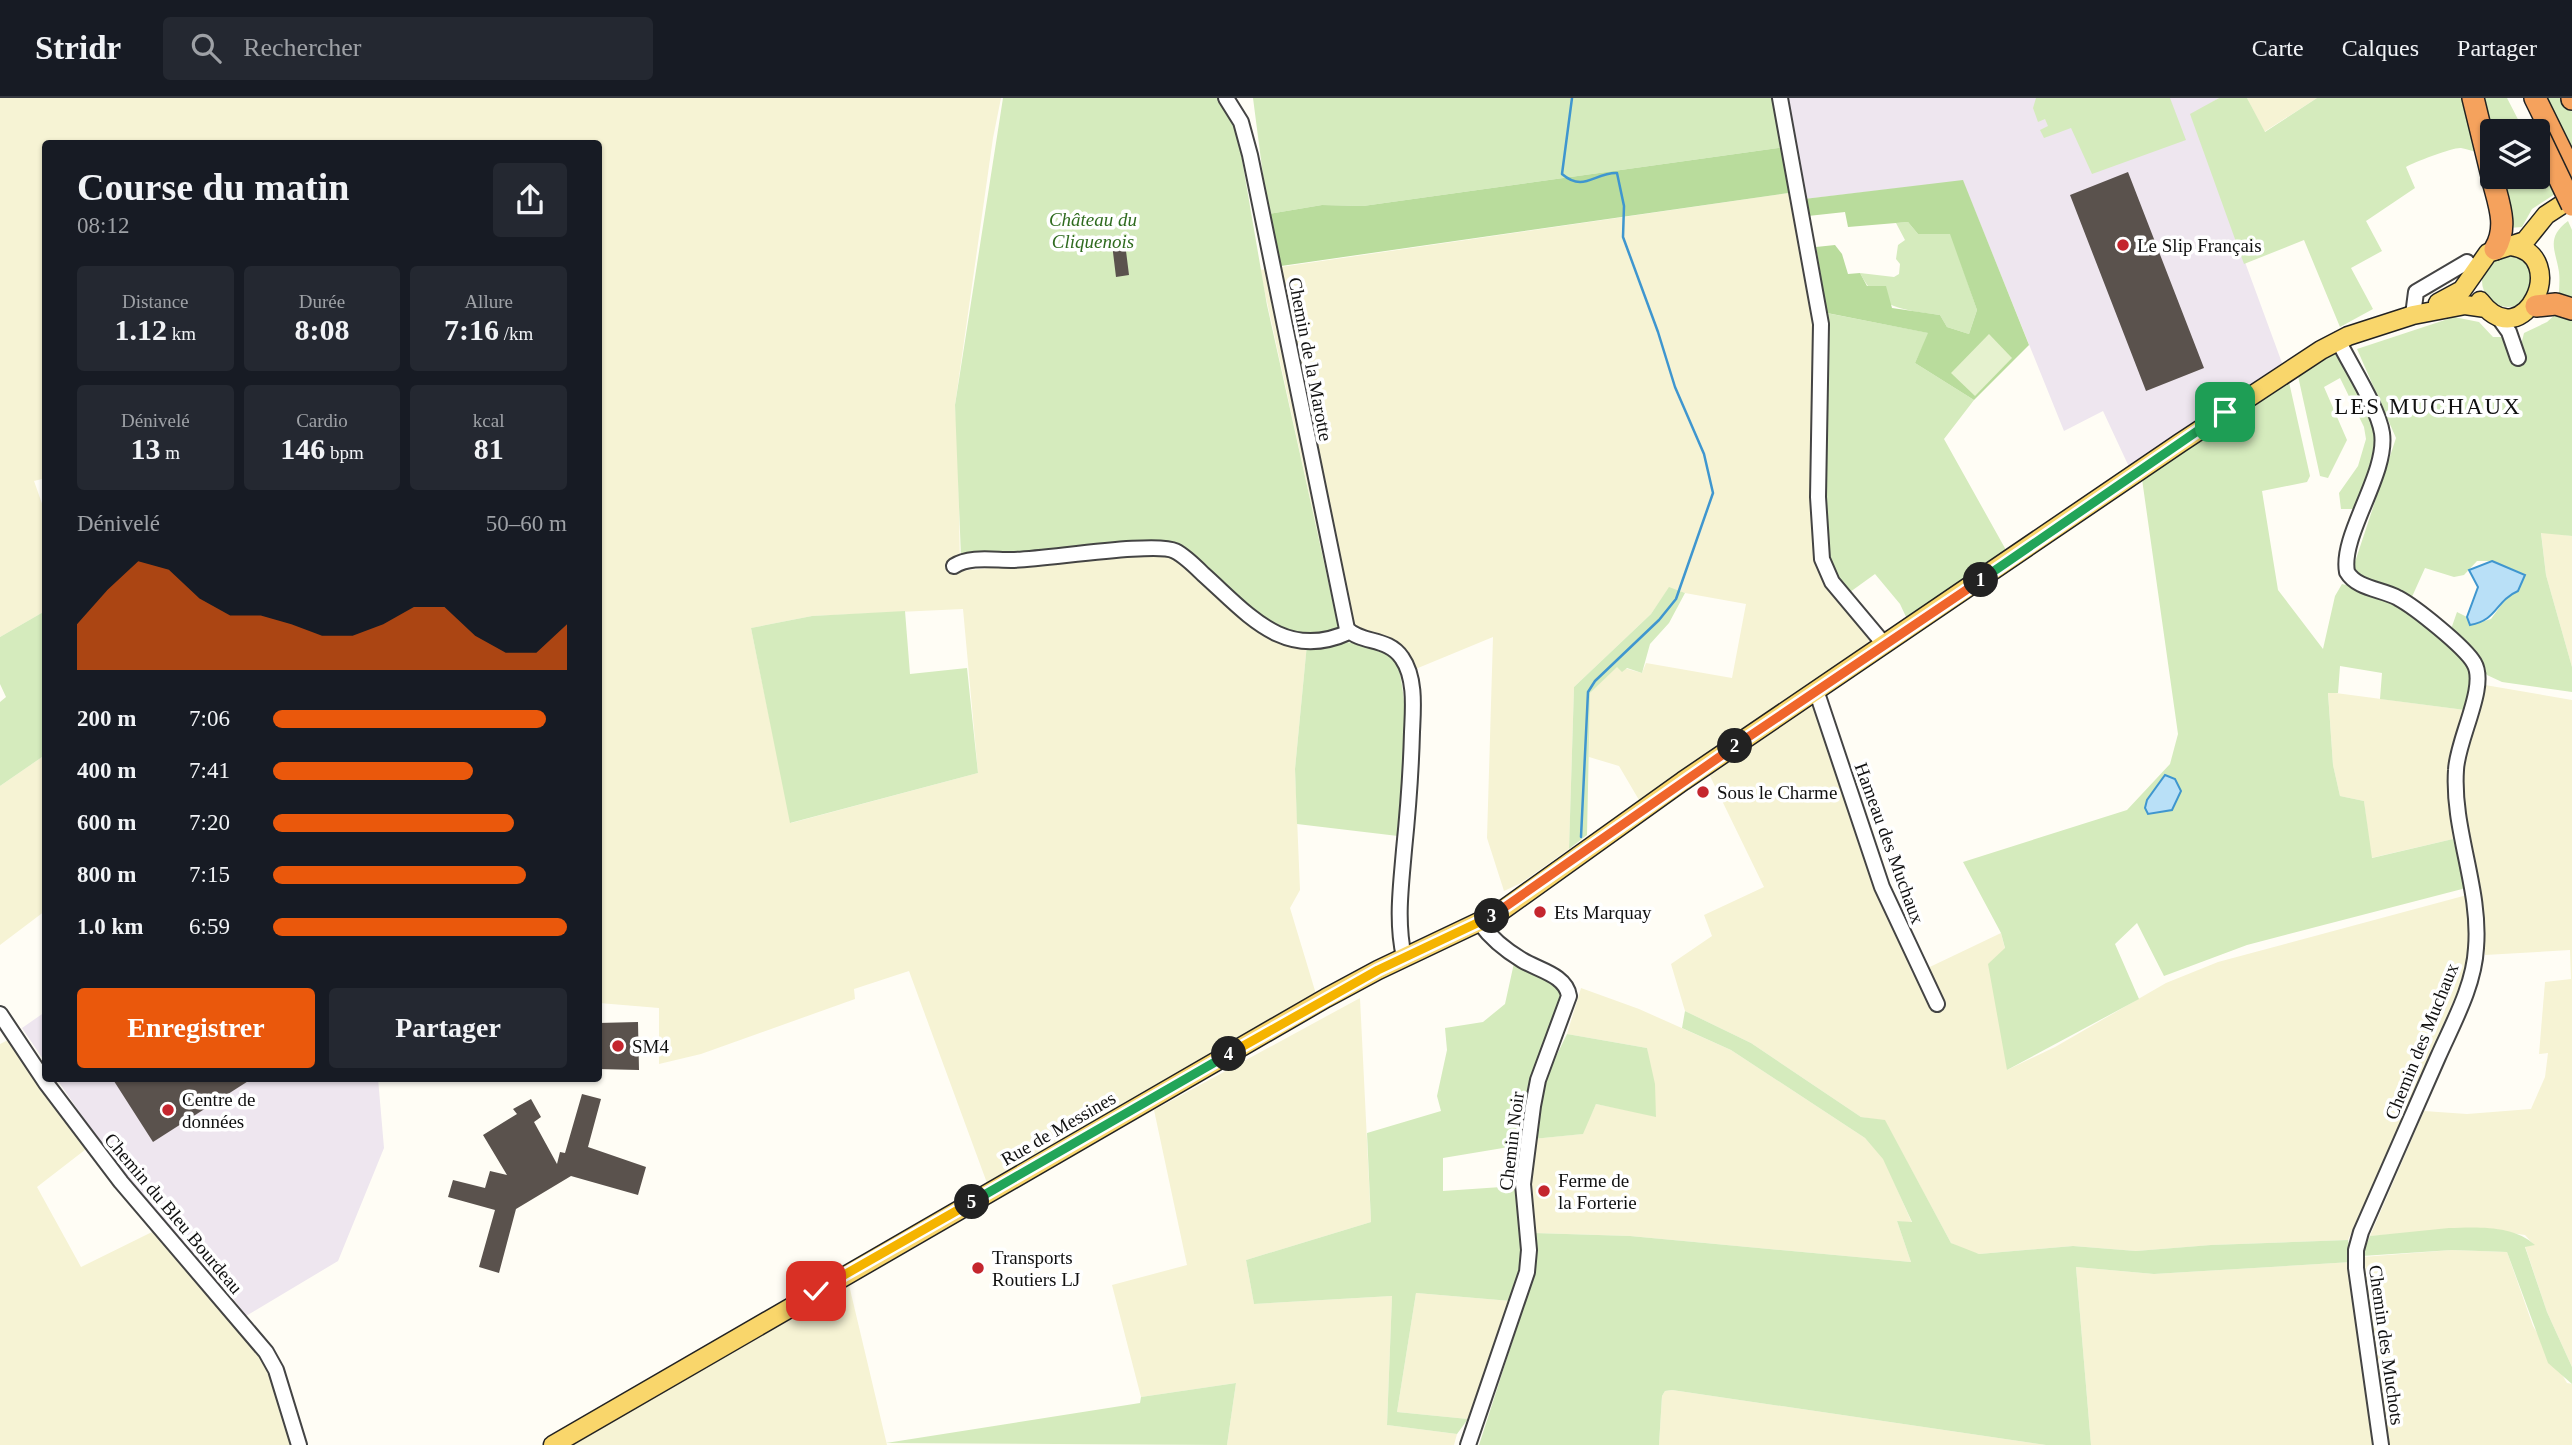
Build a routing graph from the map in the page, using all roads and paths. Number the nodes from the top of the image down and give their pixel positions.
1 (1226, 98) edge
2 (1780, 98) edge
3 (2473, 98) edge
4 (2520, 98) edge
5 (2535, 98) edge
6 (2533, 119) edge
7 (2539, 119) edge
8 (2480, 127) edge
9 (2550, 143) edge
10 (2550, 153) edge
11 (2572, 173) edge
12 (2495, 189) edge
13 (2572, 198) edge
14 (2572, 206) edge
15 (2503, 247) junction
16 (2540, 262) junction
17 (2471, 268) junction
18 (2572, 309) edge
19 (2530, 310) junction
20 (2491, 311) junction
21 (2413, 315) junction
22 (2338, 340) junction
23 (954, 566) dead end
24 (1349, 632) junction
25 (1884, 644) junction
26 (1816, 691) junction
27 (1480, 923) junction
28 (1404, 957) junction
29 (1937, 1004) dead end
30 (0, 1014) edge
31 (42, 1077) edge
32 (45, 1082) edge
33 (2356, 1250) joint
34 (299, 1445) edge
35 (553, 1445) edge
36 (1468, 1445) edge
37 (2381, 1445) edge

1 - 24 street, Chemin de la Marotte
2 - 25 street
3 - 8 highway
4 - 6 highway
5 - 7 highway
9 - 11 highway
10 - 14 highway, bridge
12 - 15 highway
13 - 15 main road
14 - 16 main road
15 - 16 main road
15 - 17 main road
16 - 19 main road
17 - 20 main road
17 - 21 main road
18 - 19 highway
19 - 20 main road
19 - 20 street
20 - 21 main road
21 - 22 main road, Rue de Messines
22 - 25 main road, Rue de Messines
22 - 33 street, Chemin des Muchaux
23 - 24 street
24 - 28 street
25 - 26 main road, Rue de Messines
26 - 27 main road, Rue de Messines
26 - 29 street, Hameau des Muchaux
27 - 28 main road, Rue de Messines
27 - 36 street, Chemin Noir
28 - 35 main road, Rue de Messines
30 - 31 street, Chemin du Bleu Bourdeau
32 - 34 street, Chemin du Bleu Bourdeau
33 - 37 street, Chemin des Muchots

